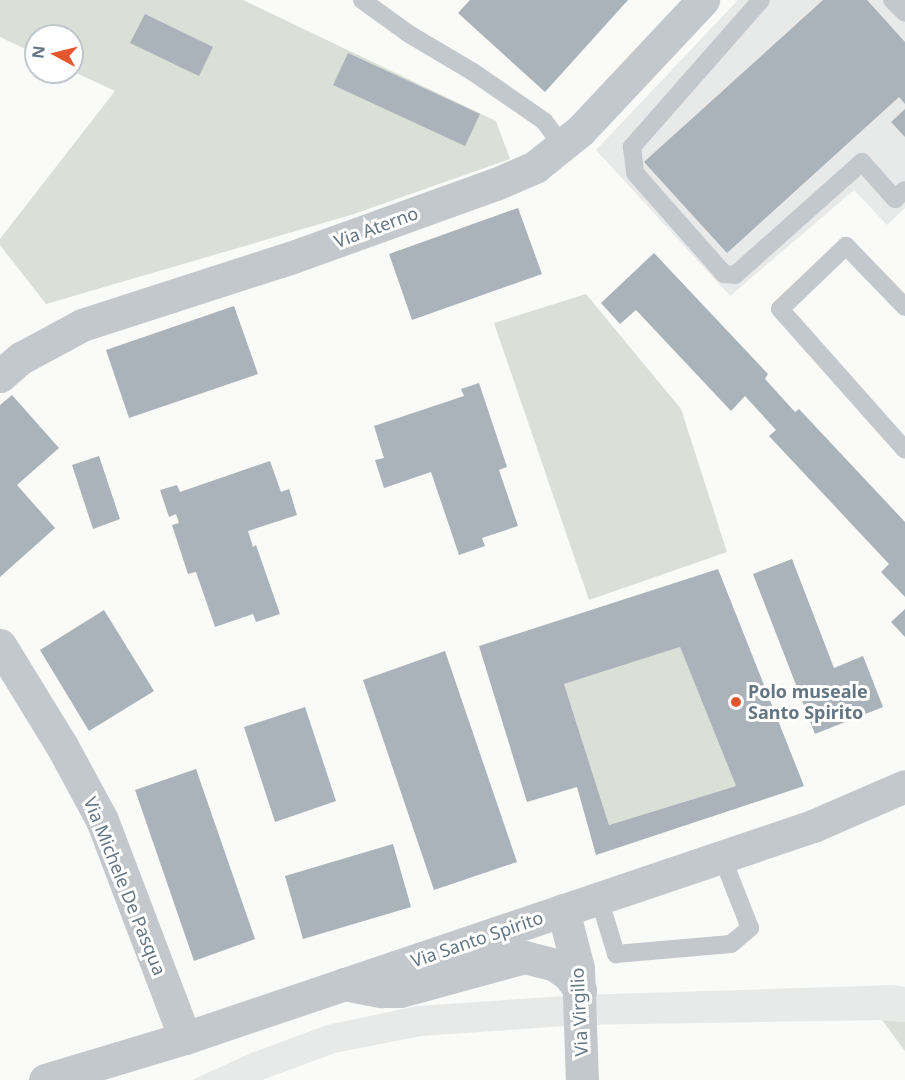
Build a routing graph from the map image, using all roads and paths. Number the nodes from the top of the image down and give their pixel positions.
1 (362, 0) edge
2 (703, 0) edge
3 (761, 0) edge
4 (892, 0) edge
5 (905, 14) edge
6 (563, 146) junction
7 (905, 190) edge
8 (903, 301) edge
9 (0, 376) edge
10 (903, 445) edge
11 (0, 645) edge
12 (905, 786) edge
13 (722, 857) junction
14 (599, 898) junction
15 (563, 910) junction
16 (344, 984) junction
17 (580, 990) junction
18 (185, 1038) junction
19 (45, 1080) edge
20 (582, 1080) edge

1 - 6 lane
2 - 6 street, Via Aterno
3 - 7 lane
4 - 5 lane
6 - 9 street, Via Aterno
8 - 10 lane
11 - 18 street, Via Michele De Pasqua
12 - 13 street, Via Santo Spirito
13 - 14 street, Via Santo Spirito
13 - 14 lane
14 - 15 street, Via Santo Spirito
15 - 16 street, Via Santo Spirito
15 - 17 street, Via Virgilio
16 - 17 street
16 - 18 street, Via Santo Spirito
17 - 20 street, Via Virgilio
18 - 19 street, Via Santo Spirito

